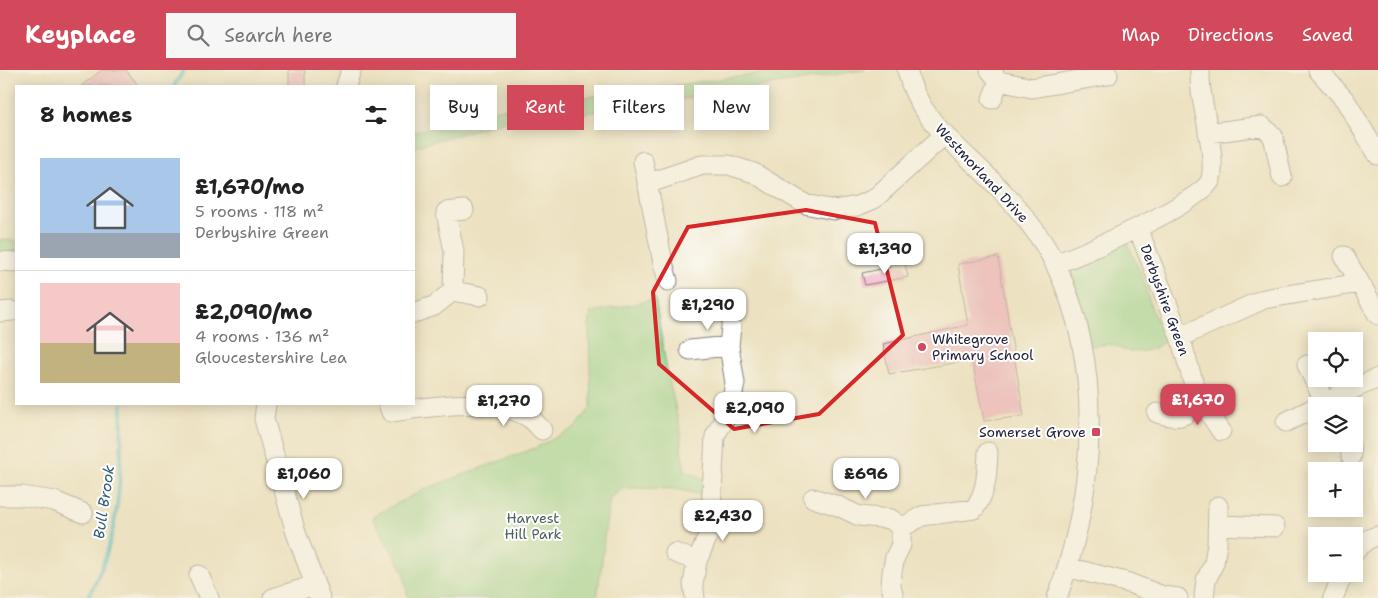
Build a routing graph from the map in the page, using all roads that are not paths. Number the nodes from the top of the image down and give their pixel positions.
1 (351, 70) edge
2 (907, 70) edge
3 (1200, 70) edge
4 (1318, 70) edge
5 (1075, 75) edge
6 (1108, 75) dead end
7 (994, 76) edge
8 (346, 85) edge
9 (992, 99) dead end
10 (1208, 133) junction
11 (945, 134) junction
12 (1378, 153) edge
13 (643, 161) dead end
14 (1282, 177) dead end
15 (647, 184) junction
16 (464, 210) dead end
17 (1138, 228) junction
18 (1344, 256) dead end
19 (0, 261) edge
20 (15, 262) edge
21 (1055, 264) junction
22 (668, 281) dead end
23 (1360, 283) junction
24 (453, 291) junction
25 (480, 296) dead end
26 (415, 313) edge
27 (1378, 315) edge
28 (731, 327) dead end
29 (1180, 337) junction
30 (729, 346) junction
31 (690, 350) dead end
32 (1307, 365) dead end
33 (1378, 378) edge
34 (1323, 397) edge
35 (1341, 397) edge
36 (1199, 401) junction
37 (266, 405) edge
38 (388, 405) edge
39 (730, 409) junction
40 (783, 412) dead end
41 (1308, 412) edge
42 (1157, 413) dead end
43 (1286, 422) dead end
44 (542, 430) dead end
45 (1221, 431) dead end
46 (988, 452) dead end
47 (0, 496) edge
48 (813, 498) dead end
49 (1218, 506) dead end
50 (82, 513) dead end
51 (1218, 525) junction
52 (1274, 527) dead end
53 (901, 528) junction
54 (1378, 536) edge
55 (1363, 543) edge
56 (676, 554) dead end
57 (697, 560) junction
58 (1067, 567) junction
59 (199, 575) dead end
60 (1340, 582) edge
61 (318, 592) edge
62 (1187, 595) edge
63 (209, 598) edge
64 (273, 598) edge
65 (695, 598) edge
66 (894, 598) edge
67 (1057, 598) edge
68 (1333, 598) edge

1 - 8 street
2 - 11 street, Westmorland Drive
3 - 10 street
4 - 12 street
5 - 6 street
5 - 7 street
7 - 9 street
10 - 14 street
10 - 17 street
11 - 15 street
11 - 21 street, Westmorland Drive
13 - 15 street
15 - 22 street
16 - 24 street
17 - 21 street
17 - 29 street, Derbyshire Green
18 - 23 street
19 - 20 street
21 - 58 street, Westmorland Drive
23 - 27 street
23 - 29 street
24 - 25 street
24 - 26 street
28 - 30 street
29 - 36 street, Derbyshire Green
30 - 31 street
30 - 39 street
32 - 34 street
33 - 35 street
36 - 42 street
36 - 45 street, Derbyshire Green
37 - 61 street
38 - 44 street
39 - 40 street
39 - 57 street
41 - 43 street
46 - 53 street
47 - 50 street
48 - 53 street
49 - 51 street
51 - 52 street
51 - 62 street
53 - 66 street
54 - 55 street
56 - 57 street
57 - 65 street
58 - 62 street
58 - 67 street, Westmorland Drive
59 - 63 street
60 - 68 street
61 - 64 street

